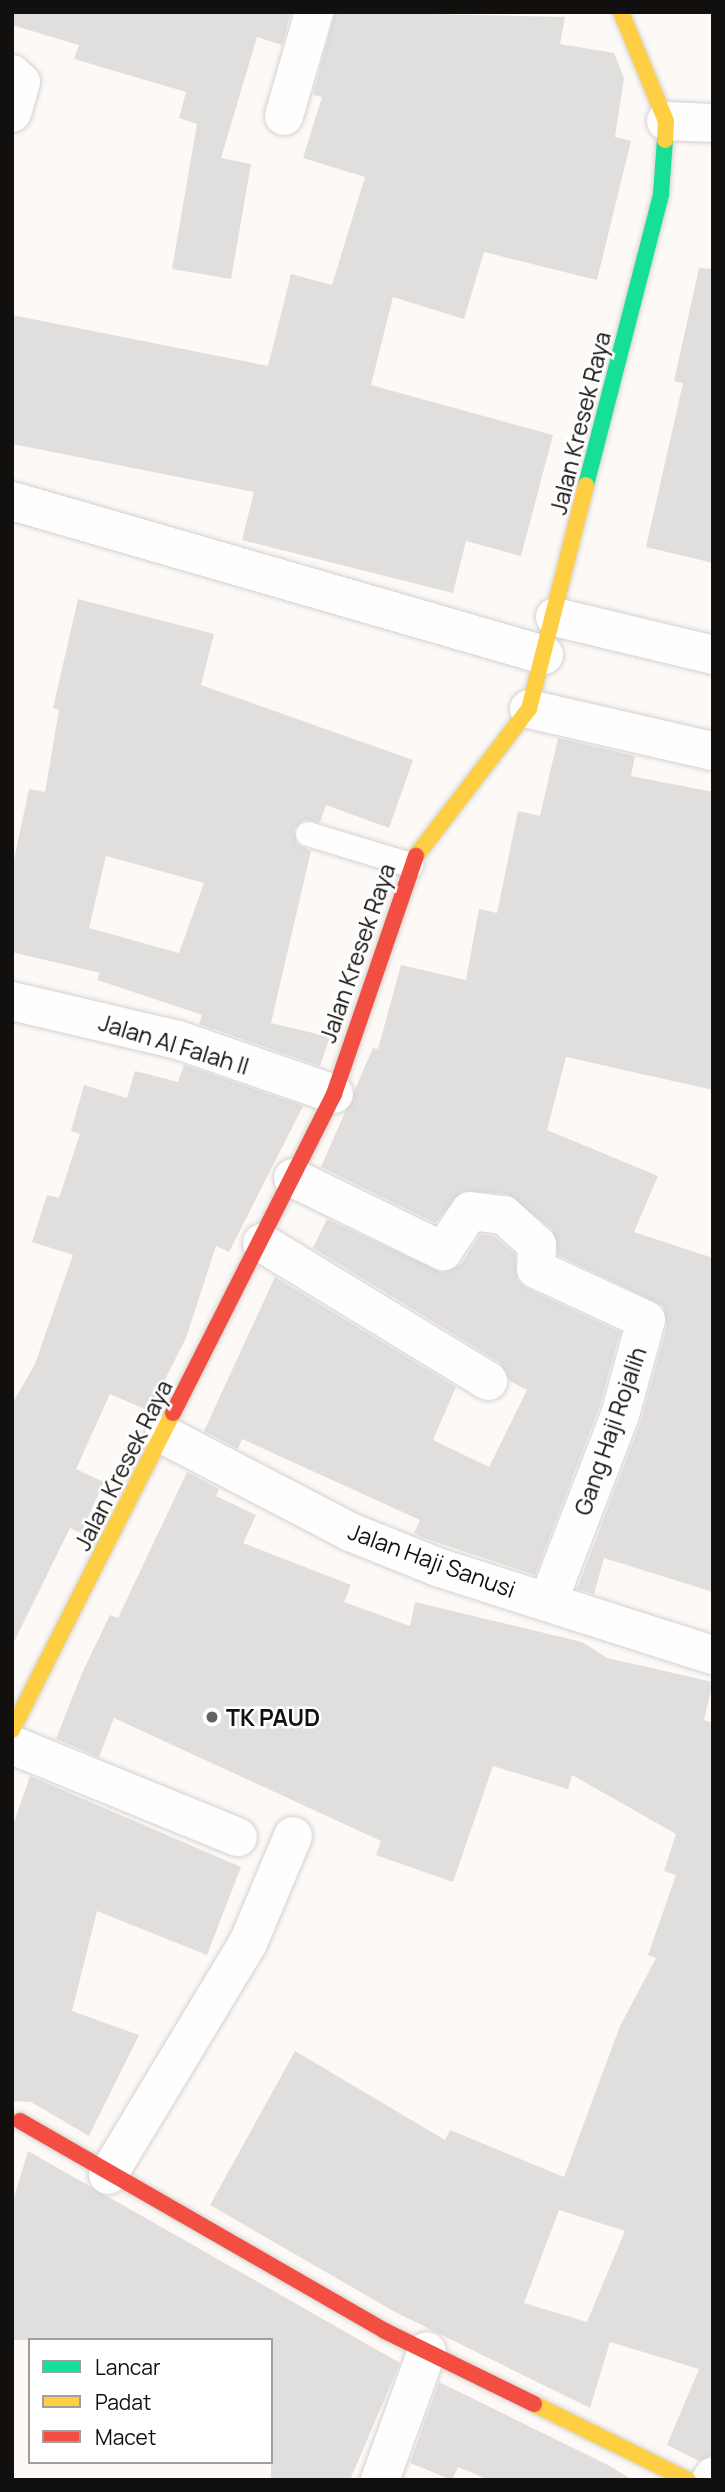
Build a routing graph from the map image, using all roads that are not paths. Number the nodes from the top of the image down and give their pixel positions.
1 (314, 12) edge
2 (621, 12) edge
3 (12, 74) edge
4 (12, 113) edge
5 (284, 116) dead end
6 (666, 121) junction
7 (713, 123) edge
8 (12, 501) edge
9 (555, 617) junction
10 (544, 655) junction
11 (713, 655) edge
12 (529, 709) junction
13 (713, 751) edge
14 (308, 834) dead end
15 (411, 865) junction
16 (12, 1001) edge
17 (334, 1094) junction
18 (293, 1178) junction
19 (262, 1243) junction
20 (488, 1381) dead end
21 (164, 1435) junction
22 (548, 1602) junction
23 (713, 1655) edge
24 (12, 1730) edge
25 (12, 1745) edge
26 (293, 1836) dead end
27 (238, 1837) dead end
28 (20, 2121) dead end
29 (108, 2175) junction
30 (427, 2351) junction
31 (380, 2480) edge
32 (688, 2480) edge

1 - 5 street
2 - 6 street, Jalan Kresek Raya
3 - 4 street
6 - 7 street
6 - 9 street, Jalan Kresek Raya
8 - 10 street
9 - 10 street, Jalan Kresek Raya
9 - 11 street
10 - 12 street, Jalan Kresek Raya
12 - 13 street
12 - 15 street, Jalan Kresek Raya
14 - 15 lane
15 - 17 street, Jalan Kresek Raya
16 - 17 street, Jalan Al Falah II
17 - 18 street, Jalan Kresek Raya
18 - 19 street, Jalan Kresek Raya
18 - 22 street, Gang Haji Rojalih
19 - 20 street
19 - 21 street, Jalan Kresek Raya
21 - 22 street, Jalan Haji Sanusi
21 - 24 street, Jalan Kresek Raya
22 - 23 street, Jalan Haji Sanusi
25 - 27 street
26 - 29 street
28 - 29 street
29 - 30 street
30 - 31 street
30 - 32 street

